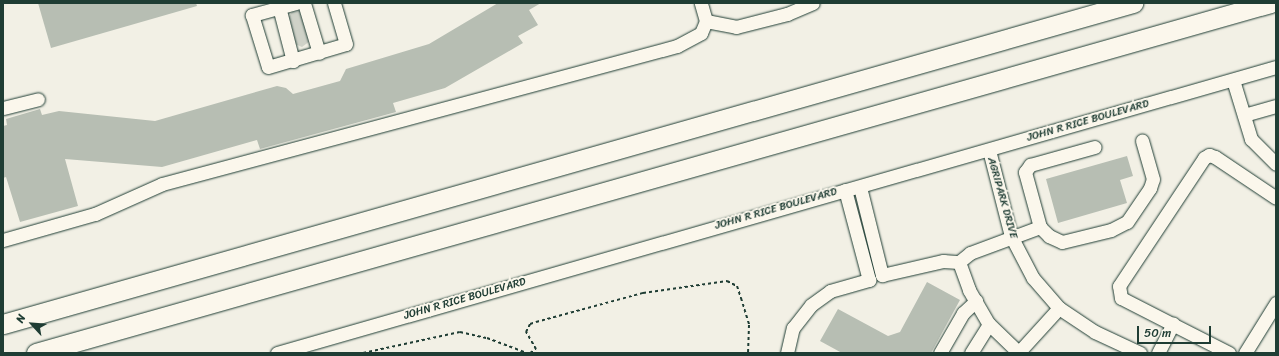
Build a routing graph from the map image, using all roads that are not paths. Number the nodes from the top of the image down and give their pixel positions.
1 (296, 3) edge
2 (304, 3) edge
3 (334, 3) edge
4 (701, 3) edge
5 (813, 3) edge
6 (1133, 3) edge
7 (1270, 3) edge
8 (278, 5) edge
9 (706, 20) junction
10 (319, 53) junction
11 (293, 61) junction
12 (1276, 67) edge
13 (1233, 80) junction
14 (38, 99) dead end
15 (1276, 106) edge
16 (3, 108) edge
17 (1244, 115) junction
18 (1142, 141) dead end
19 (1095, 146) dead end
20 (989, 150) junction
21 (1276, 164) edge
22 (860, 187) junction
23 (845, 190) junction
24 (1276, 198) edge
25 (1040, 227) junction
26 (1011, 236) junction
27 (3, 240) edge
28 (959, 262) junction
29 (976, 301) junction
30 (1276, 303) edge
31 (1059, 308) junction
32 (3, 324) edge
33 (989, 324) junction
34 (1173, 324) junction
35 (36, 353) edge
36 (277, 353) edge
37 (787, 353) edge
38 (940, 353) edge
39 (971, 353) edge
40 (1018, 353) edge
41 (1140, 353) edge
42 (1158, 353) edge
43 (1228, 353) edge
44 (1245, 353) edge

1 - 8 street
2 - 10 street
3 - 10 street
4 - 9 street
5 - 9 street
6 - 32 highway
7 - 35 highway
8 - 11 street
8 - 11 street
9 - 27 street
10 - 11 street
12 - 13 street, JOHN R RICE BOULEVARD
13 - 17 street
13 - 20 street, JOHN R RICE BOULEVARD
14 - 16 street
15 - 17 street
17 - 21 street
18 - 25 street
19 - 25 street
20 - 22 street, JOHN R RICE BOULEVARD
20 - 26 street, AGRIPARK DRIVE
22 - 23 street, JOHN R RICE BOULEVARD
22 - 28 street
23 - 36 street, JOHN R RICE BOULEVARD
23 - 37 street
24 - 34 street
25 - 26 street
26 - 28 street
26 - 31 street, AGRIPARK DRIVE
28 - 29 street
29 - 33 street
29 - 38 street
30 - 44 street
31 - 40 street
31 - 41 street, AGRIPARK DRIVE
33 - 39 street
33 - 40 street
34 - 42 street
34 - 43 street

